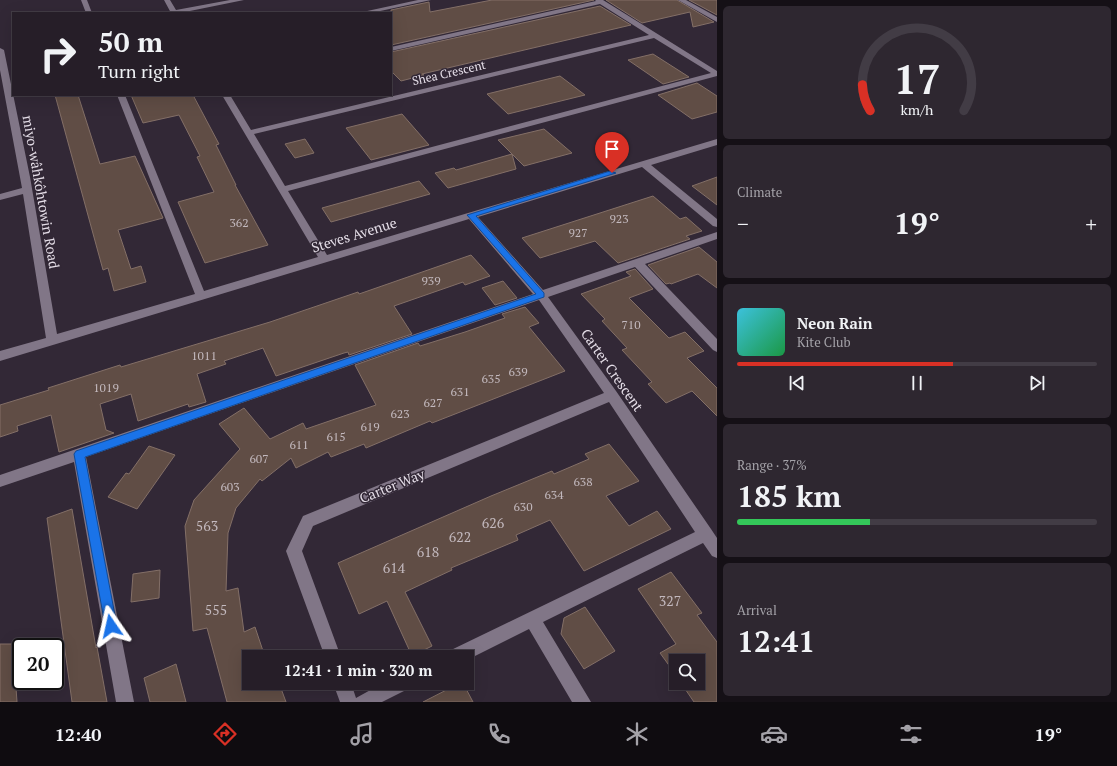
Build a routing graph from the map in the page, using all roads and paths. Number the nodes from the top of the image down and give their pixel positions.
1 (84, 0) edge
2 (167, 0) edge
3 (240, 0) edge
4 (428, 0) edge
5 (681, 0) edge
6 (600, 1) edge
7 (89, 12) edge
8 (174, 12) edge
9 (366, 12) edge
10 (717, 20) edge
11 (654, 36) junction
12 (392, 49) edge
13 (0, 50) edge
14 (717, 74) edge
15 (3, 84) edge
16 (121, 96) edge
17 (227, 96) edge
18 (249, 133) junction
19 (717, 142) edge
20 (644, 164) junction
21 (27, 190) junction
22 (282, 190) junction
23 (0, 197) edge
24 (471, 215) junction
25 (717, 224) edge
26 (717, 235) edge
27 (324, 259) junction
28 (638, 263) junction
29 (541, 295) junction
30 (201, 296) junction
31 (52, 340) junction
32 (717, 347) edge
33 (0, 356) edge
34 (612, 395) junction
35 (79, 454) junction
36 (0, 481) edge
37 (706, 534) junction
38 (717, 550) edge
39 (532, 619) junction
40 (330, 650) edge
41 (469, 650) edge
42 (345, 690) edge
43 (388, 690) edge
44 (125, 702) edge
45 (349, 702) edge
46 (363, 702) edge
47 (582, 702) edge

1 - 7 street
2 - 8 street
3 - 8 street
4 - 9 street
5 - 10 street
6 - 11 street
6 - 12 street
11 - 14 street
11 - 18 street, Shea Crescent
13 - 15 street, miyo-wâhkôhtowin Road
14 - 22 street
15 - 21 street, miyo-wâhkôhtowin Road
16 - 30 street
17 - 18 street
18 - 22 street
19 - 20 street, Steves Avenue
20 - 24 street, Steves Avenue
20 - 25 street
21 - 23 street
21 - 31 street, miyo-wâhkôhtowin Road
22 - 27 street
24 - 27 street, Steves Avenue
24 - 29 street, Carter Crescent
26 - 28 street
27 - 30 street, Steves Avenue
28 - 29 street
28 - 32 street
29 - 34 street, Carter Crescent
29 - 35 street
30 - 31 street, Steves Avenue
31 - 33 street, Steves Avenue
34 - 37 street, Carter Crescent
34 - 40 street, Carter Way
35 - 36 street
35 - 44 street
37 - 38 street, Carter Crescent
37 - 39 street
39 - 41 street
39 - 47 street
42 - 45 street
43 - 46 street

